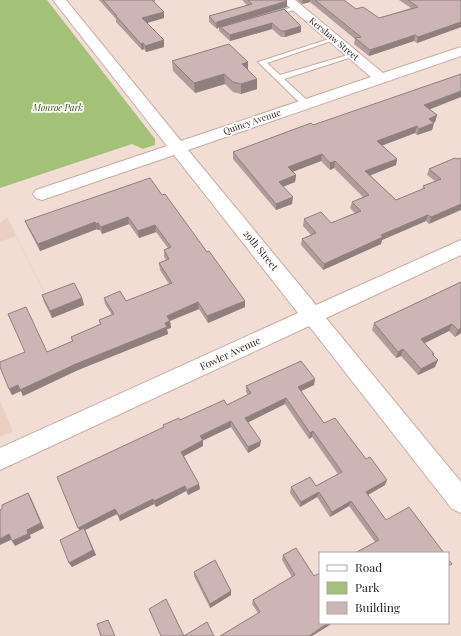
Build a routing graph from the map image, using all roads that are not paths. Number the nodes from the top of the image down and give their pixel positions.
1 (59, 0) edge
2 (291, 4) edge
3 (266, 16) edge
4 (334, 39) junction
5 (461, 51) edge
6 (353, 55) junction
7 (279, 78) junction
8 (381, 78) junction
9 (306, 104) junction
10 (178, 147) junction
11 (42, 194) dead end
12 (461, 247) edge
13 (312, 314) junction
14 (0, 459) edge
15 (461, 501) edge

1 - 10 street, 29th Street
2 - 3 lane
2 - 4 street, Kershaw Street
4 - 6 street, Kershaw Street
4 - 7 lane
5 - 8 street, Quincy Avenue
6 - 7 lane
6 - 8 street, Kershaw Street
7 - 9 lane
8 - 9 street, Quincy Avenue
9 - 10 street, Quincy Avenue
10 - 11 street, Quincy Avenue
10 - 13 street, 29th Street
12 - 13 street, Fowler Avenue
13 - 14 street, Fowler Avenue
13 - 15 street, 29th Street

